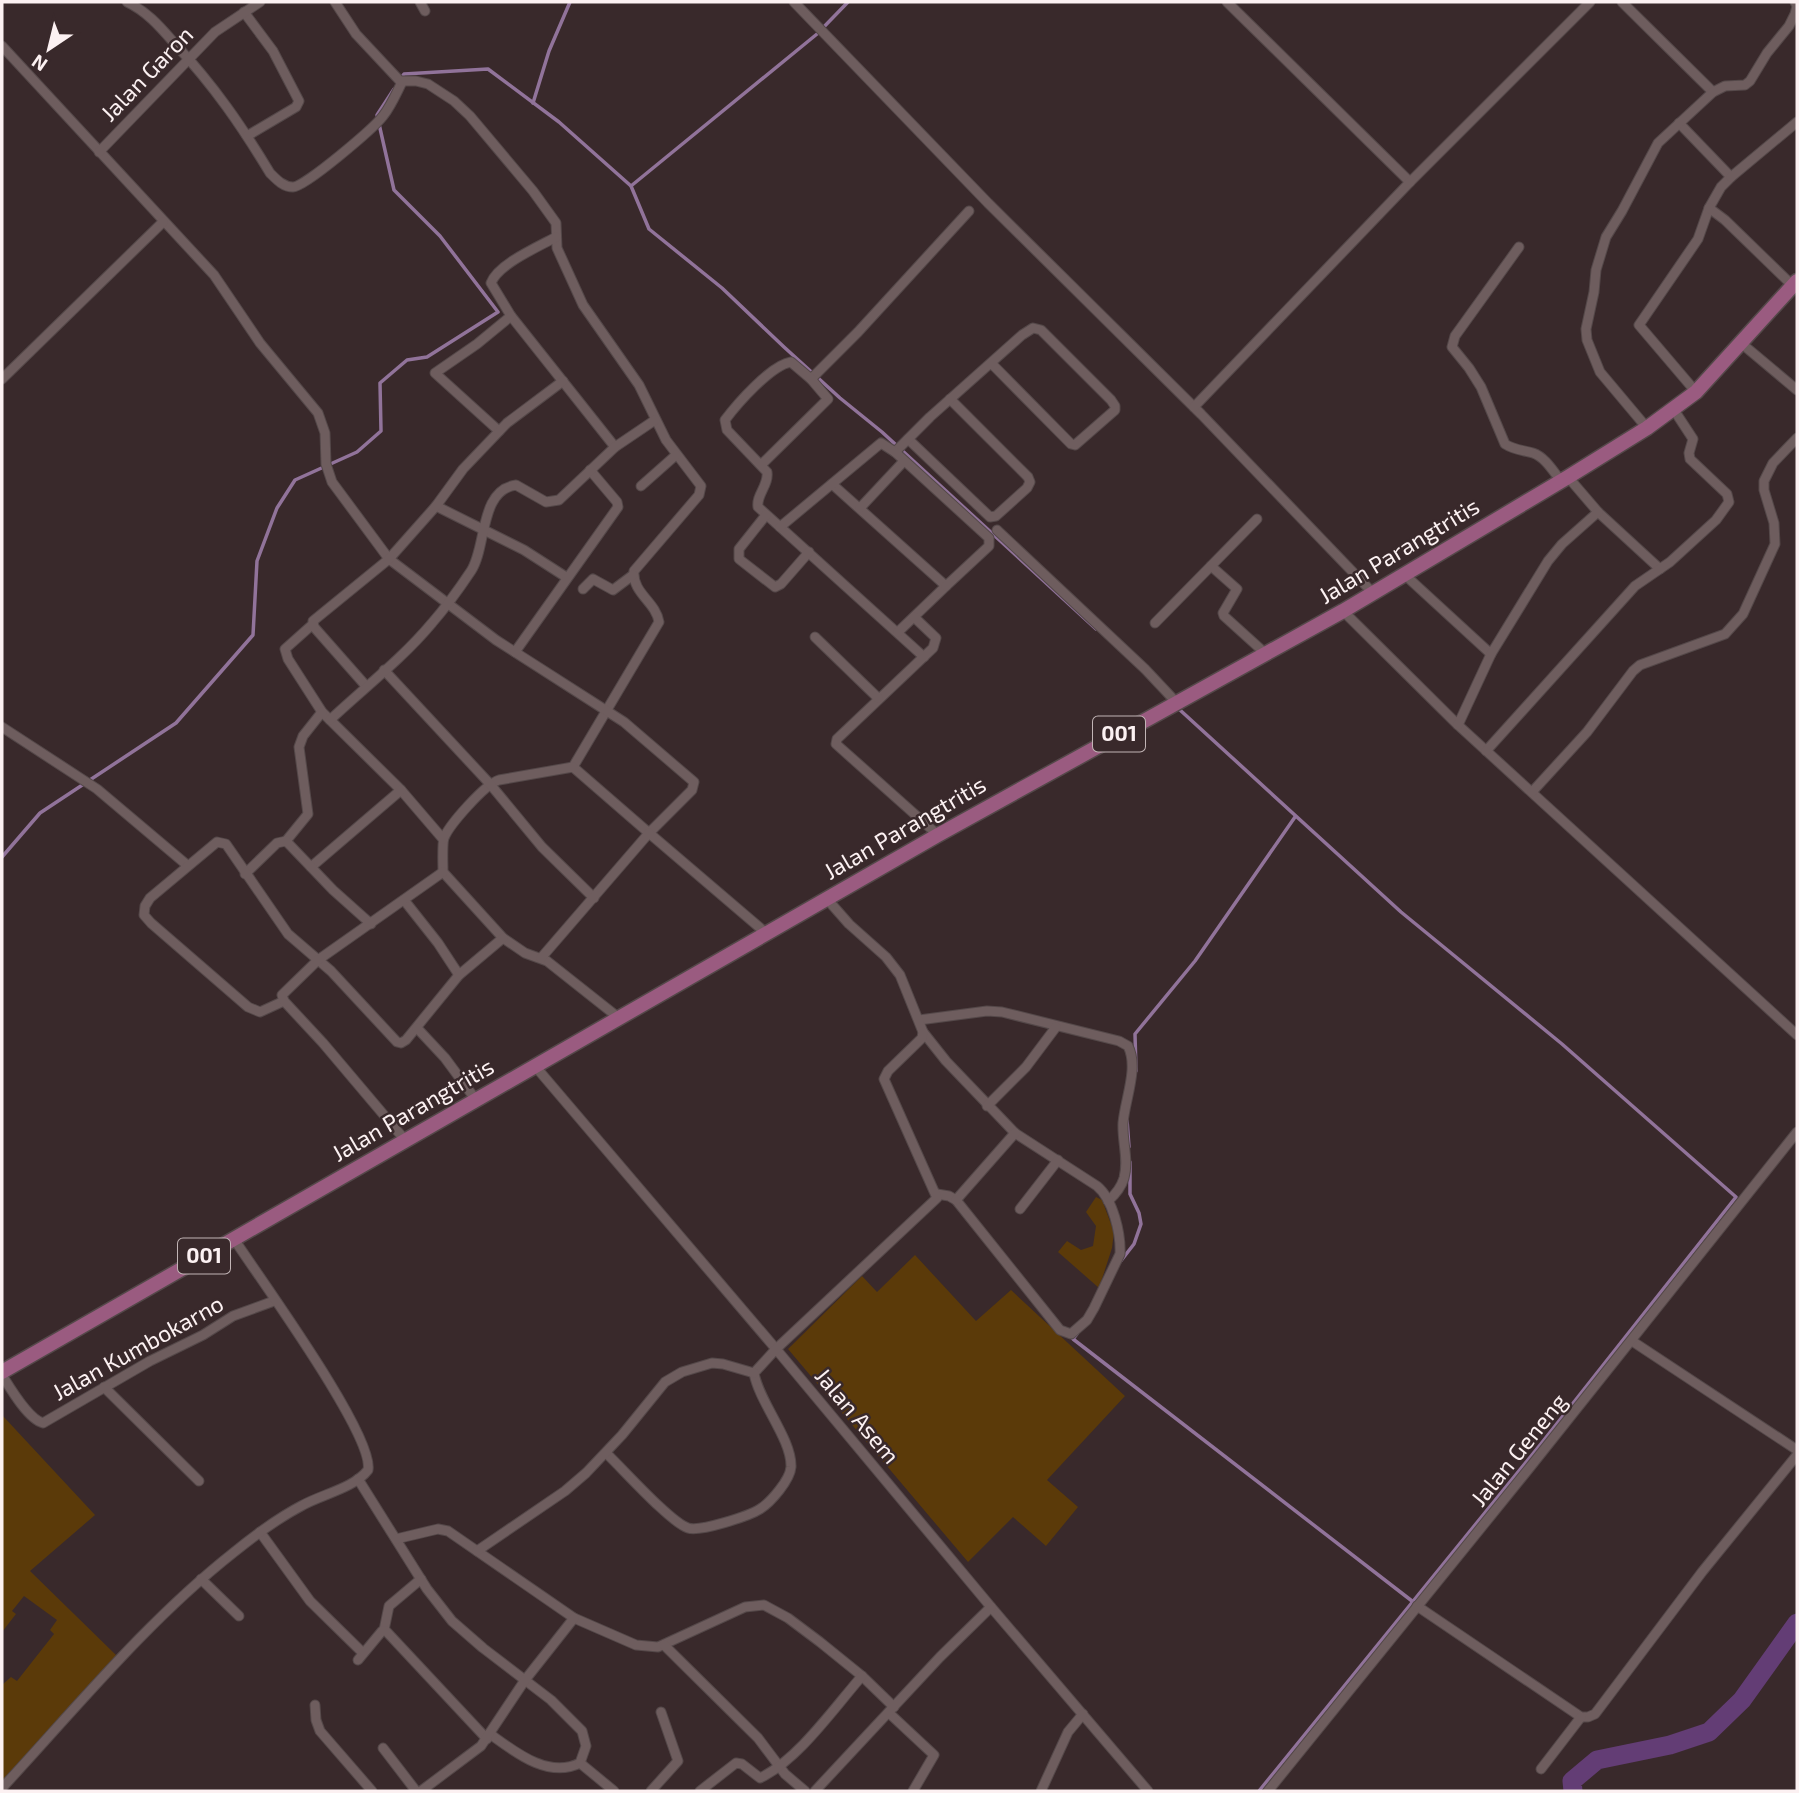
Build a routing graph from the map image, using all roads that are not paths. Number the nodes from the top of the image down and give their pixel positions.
1 (127, 2) edge
2 (335, 2) edge
3 (420, 2) edge
4 (794, 2) edge
5 (1227, 2) edge
6 (1590, 2) edge
7 (1622, 2) edge
8 (1795, 2) edge
9 (255, 3) edge
10 (425, 11) dead end
11 (244, 12) junction
12 (2, 46) edge
13 (189, 59) junction
14 (399, 80) junction
15 (1713, 92) junction
16 (1797, 122) edge
17 (1679, 123) junction
18 (247, 136) junction
19 (99, 152) junction
20 (1731, 177) junction
21 (1410, 182) junction
22 (1709, 208) junction
23 (969, 211) dead end
24 (163, 222) junction
25 (556, 237) junction
26 (1519, 247) dead end
27 (1795, 284) edge
28 (511, 316) junction
29 (1741, 343) junction
30 (991, 363) junction
31 (815, 375) junction
32 (2, 379) edge
33 (563, 381) junction
34 (1797, 390) edge
35 (1696, 392) junction
36 (950, 399) junction
37 (1194, 407) junction
38 (1674, 410) junction
39 (655, 420) junction
40 (1647, 428) junction
41 (499, 431) junction
42 (1797, 438) edge
43 (906, 440) junction
44 (615, 447) junction
45 (896, 451) junction
46 (677, 454) junction
47 (904, 461) junction
48 (761, 465) junction
49 (590, 470) junction
50 (1565, 479) junction
51 (832, 484) junction
52 (641, 486) dead end
53 (436, 506) junction
54 (860, 508) junction
55 (1598, 512) junction
56 (766, 515) junction
57 (1257, 519) dead end
58 (780, 527) junction
59 (483, 528) junction
60 (997, 530) dead end
61 (809, 552) junction
62 (389, 559) junction
63 (1211, 566) junction
64 (1660, 569) junction
65 (634, 575) junction
66 (1405, 575) junction
67 (566, 577) junction
68 (946, 586) junction
69 (583, 589) dead end
70 (1373, 593) junction
71 (447, 603) junction
72 (1343, 611) junction
73 (914, 617) junction
74 (1154, 622) dead end
75 (313, 624) junction
76 (898, 632) junction
77 (815, 637) dead end
78 (515, 652) junction
79 (1266, 654) junction
80 (1491, 654) junction
81 (925, 657) junction
82 (384, 670) junction
83 (366, 686) junction
84 (878, 698) junction
85 (1176, 702) junction
86 (606, 709) junction
87 (322, 712) junction
88 (330, 720) junction
89 (1458, 726) junction
90 (2, 727) edge
91 (1486, 751) junction
92 (573, 766) junction
93 (490, 784) junction
94 (401, 790) junction
95 (1532, 792) junction
96 (649, 832) junction
97 (938, 835) junction
98 (443, 839) junction
99 (286, 841) junction
100 (187, 865) junction
101 (311, 867) junction
102 (443, 872) junction
103 (245, 874) junction
104 (594, 898) junction
105 (827, 899) junction
106 (404, 900) junction
107 (371, 924) junction
108 (766, 933) junction
109 (503, 937) junction
110 (541, 958) junction
111 (318, 960) junction
112 (459, 975) junction
113 (284, 1002) junction
114 (619, 1018) junction
115 (919, 1020) junction
116 (1056, 1027) junction
117 (417, 1028) junction
118 (923, 1032) junction
119 (1797, 1035) edge
120 (536, 1066) junction
121 (476, 1100) junction
122 (987, 1106) junction
123 (1797, 1132) edge
124 (1015, 1133) junction
125 (405, 1140) junction
126 (1058, 1160) junction
127 (937, 1194) junction
128 (956, 1200) junction
129 (1108, 1200) junction
130 (1020, 1209) dead end
131 (234, 1239) junction
132 (274, 1301) junction
133 (1632, 1341) junction
134 (776, 1349) junction
135 (2, 1373) edge
136 (754, 1373) junction
137 (104, 1387) junction
138 (606, 1452) junction
139 (1797, 1453) edge
140 (358, 1479) junction
141 (199, 1481) dead end
142 (260, 1532) junction
143 (396, 1539) junction
144 (477, 1551) junction
145 (201, 1579) junction
146 (421, 1579) junction
147 (1418, 1606) junction
148 (991, 1607) junction
149 (239, 1616) dead end
150 (574, 1618) junction
151 (384, 1630) junction
152 (664, 1645) junction
153 (862, 1676) junction
154 (525, 1680) junction
155 (315, 1705) dead end
156 (891, 1710) junction
157 (661, 1712) dead end
158 (1083, 1714) junction
159 (1581, 1717) junction
160 (489, 1736) junction
161 (383, 1748) dead end
162 (580, 1763) junction
163 (779, 1766) junction
164 (1541, 1769) dead end
165 (2, 1788) edge
166 (372, 1791) edge
167 (419, 1791) edge
168 (614, 1791) edge
169 (651, 1791) edge
170 (700, 1791) edge
171 (804, 1791) edge
172 (815, 1791) edge
173 (914, 1791) edge
174 (1041, 1791) edge
175 (1148, 1791) edge
176 (1268, 1791) edge

1 - 13 street
2 - 14 street
3 - 10 street
4 - 37 street
5 - 21 street
6 - 21 street
7 - 15 street
8 - 15 street
9 - 11 street, Jalan Garon
11 - 13 street, Jalan Garon
11 - 18 street
12 - 19 street
13 - 18 street
13 - 19 street, Jalan Garon
14 - 18 street
14 - 25 street
15 - 17 street
16 - 20 street
17 - 20 street
17 - 40 street
19 - 24 street
20 - 22 street
21 - 37 street
22 - 27 street
22 - 35 street
23 - 31 street
24 - 32 street
24 - 62 street
25 - 28 street
25 - 39 street
26 - 50 street
27 - 29 main road, Jalan Parangtritis / 001
28 - 33 street
28 - 41 street
29 - 34 street
29 - 35 main road, Jalan Parangtritis / 001
30 - 30 street
30 - 36 street
31 - 48 street
31 - 48 street
33 - 41 street
33 - 44 street
35 - 38 main road, Jalan Parangtritis / 001
36 - 43 street
36 - 43 street
37 - 70 street
38 - 40 main road, Jalan Parangtritis / 001
38 - 64 street
39 - 44 street
39 - 46 street
40 - 50 main road, Jalan Parangtritis / 001
41 - 53 street
42 - 95 street
43 - 45 street
44 - 49 street
45 - 47 street
45 - 51 street
46 - 52 street
46 - 65 street
47 - 54 street
47 - 68 street
48 - 56 street
49 - 59 street
49 - 67 street
50 - 55 street
50 - 66 main road, Jalan Parangtritis / 001
51 - 54 street
51 - 58 street
53 - 59 street
53 - 62 street
54 - 68 street
55 - 64 street
55 - 80 street
56 - 58 street
56 - 61 street
57 - 63 street
58 - 61 street
59 - 67 street
59 - 71 street
60 - 85 street
61 - 76 street
62 - 71 street
62 - 75 street
63 - 74 street
63 - 79 street
64 - 91 street
65 - 69 street
65 - 86 street
66 - 70 main road, Jalan Parangtritis / 001
66 - 80 street
67 - 78 street
68 - 73 street
70 - 72 main road, Jalan Parangtritis / 001
71 - 78 street
71 - 82 street
72 - 79 main road, Jalan Parangtritis / 001
72 - 89 street
73 - 76 street
73 - 81 street
75 - 83 street
75 - 87 street
76 - 81 street
77 - 84 street
78 - 86 street
79 - 85 main road, Jalan Parangtritis / 001
80 - 89 street
81 - 84 street
82 - 83 street
82 - 93 street
83 - 88 street
84 - 97 street
85 - 97 main road, Jalan Parangtritis / 001
86 - 92 street
86 - 96 street
87 - 88 street
87 - 99 street
88 - 94 street
89 - 91 street
90 - 100 street
91 - 95 street
92 - 93 street
92 - 96 street
93 - 98 street
93 - 104 street
94 - 98 street
94 - 101 street
95 - 119 street
96 - 104 street
96 - 108 street
97 - 105 main road, Jalan Parangtritis / 001
98 - 102 street
99 - 101 street
99 - 103 street
100 - 103 street
100 - 113 street
101 - 107 street
102 - 106 street
102 - 109 street
103 - 111 street
104 - 110 street
105 - 108 main road, Jalan Parangtritis / 001
105 - 115 street
106 - 107 street
106 - 112 street
107 - 111 street
108 - 114 main road, Jalan Parangtritis / 001
109 - 110 street
109 - 112 street
110 - 114 street
111 - 113 street
111 - 117 street
112 - 117 street
113 - 125 street
114 - 120 main road, Jalan Parangtritis / 001
115 - 116 street
115 - 118 street
116 - 122 street
116 - 129 street
117 - 121 street
118 - 122 street
118 - 127 street
120 - 121 main road, Jalan Parangtritis / 001
120 - 134 street, Jalan Asem
121 - 125 main road, Jalan Parangtritis / 001
122 - 124 street
123 - 133 street, Jalan Geneng
124 - 126 street
124 - 128 street
125 - 131 main road, Jalan Parangtritis / 001
126 - 129 street
126 - 130 street
127 - 128 street
127 - 134 street
128 - 129 street
131 - 132 street
131 - 135 main road, Jalan Parangtritis / 001
132 - 137 street, Jalan Kumbokarno
132 - 140 street
133 - 139 street
133 - 147 street, Jalan Geneng
134 - 136 street
134 - 148 street, Jalan Asem
135 - 137 street, Jalan Kumbokarno
136 - 138 street
136 - 138 street
137 - 141 street
138 - 144 street
139 - 159 street
140 - 142 street
140 - 143 street
142 - 145 street
142 - 151 street
143 - 144 street
143 - 146 street
144 - 150 street
145 - 149 street
145 - 165 street
146 - 151 street
146 - 154 street
147 - 159 street
147 - 176 street, Jalan Geneng
148 - 156 street
148 - 158 street, Jalan Asem
150 - 152 street
150 - 154 street
151 - 160 street
152 - 153 street
152 - 163 street
153 - 156 street
153 - 163 street
154 - 160 street
154 - 162 street
155 - 166 street
156 - 172 street
156 - 173 street
157 - 169 street
158 - 174 street
158 - 175 street, Jalan Asem
159 - 164 street
160 - 162 street
160 - 167 street
161 - 167 street
162 - 168 street
163 - 170 street
163 - 171 street

